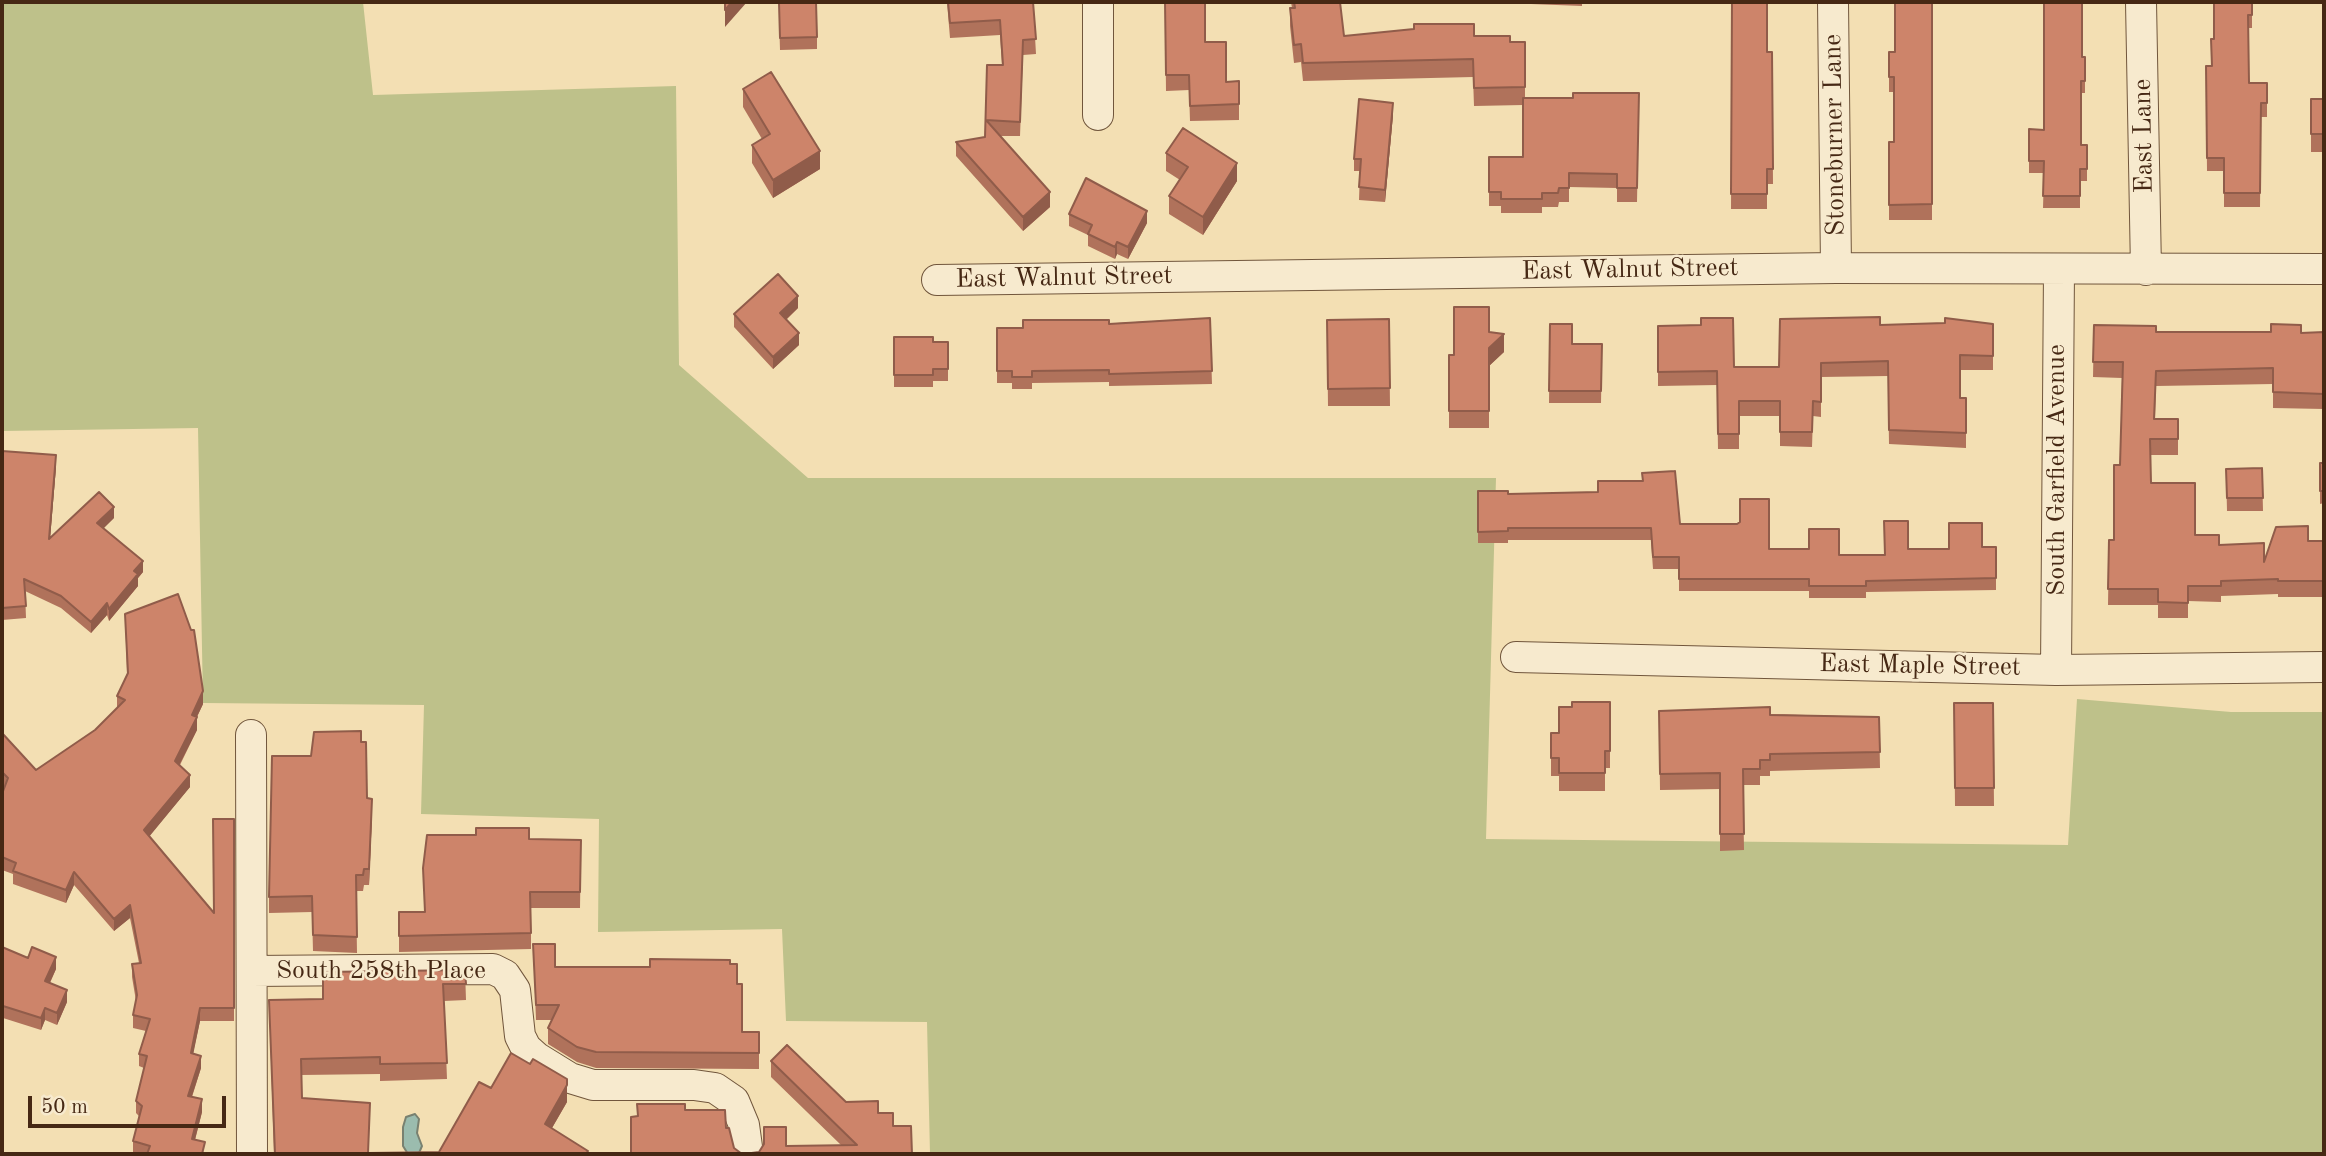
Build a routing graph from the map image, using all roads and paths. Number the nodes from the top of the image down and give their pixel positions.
1 (1098, 2) edge
2 (1833, 2) edge
3 (2141, 2) edge
4 (1098, 115) dead end
5 (1836, 268) junction
6 (2324, 269) edge
7 (2059, 270) junction
8 (2146, 270) junction
9 (937, 280) dead end
10 (1516, 657) dead end
11 (2324, 667) edge
12 (2056, 670) junction
13 (251, 734) dead end
14 (252, 971) junction
15 (252, 1154) edge
16 (748, 1154) edge

1 - 4 street
2 - 5 street, Stoneburner Lane
3 - 8 street, East Lane
5 - 7 street, East Walnut Street
5 - 9 street, East Walnut Street
6 - 8 street, East Walnut Street
7 - 8 street, East Walnut Street
7 - 12 street, South Garfield Avenue
10 - 12 street, East Maple Street
11 - 12 street, East Maple Street
13 - 14 street
14 - 15 street
14 - 16 street, South 258th Place

